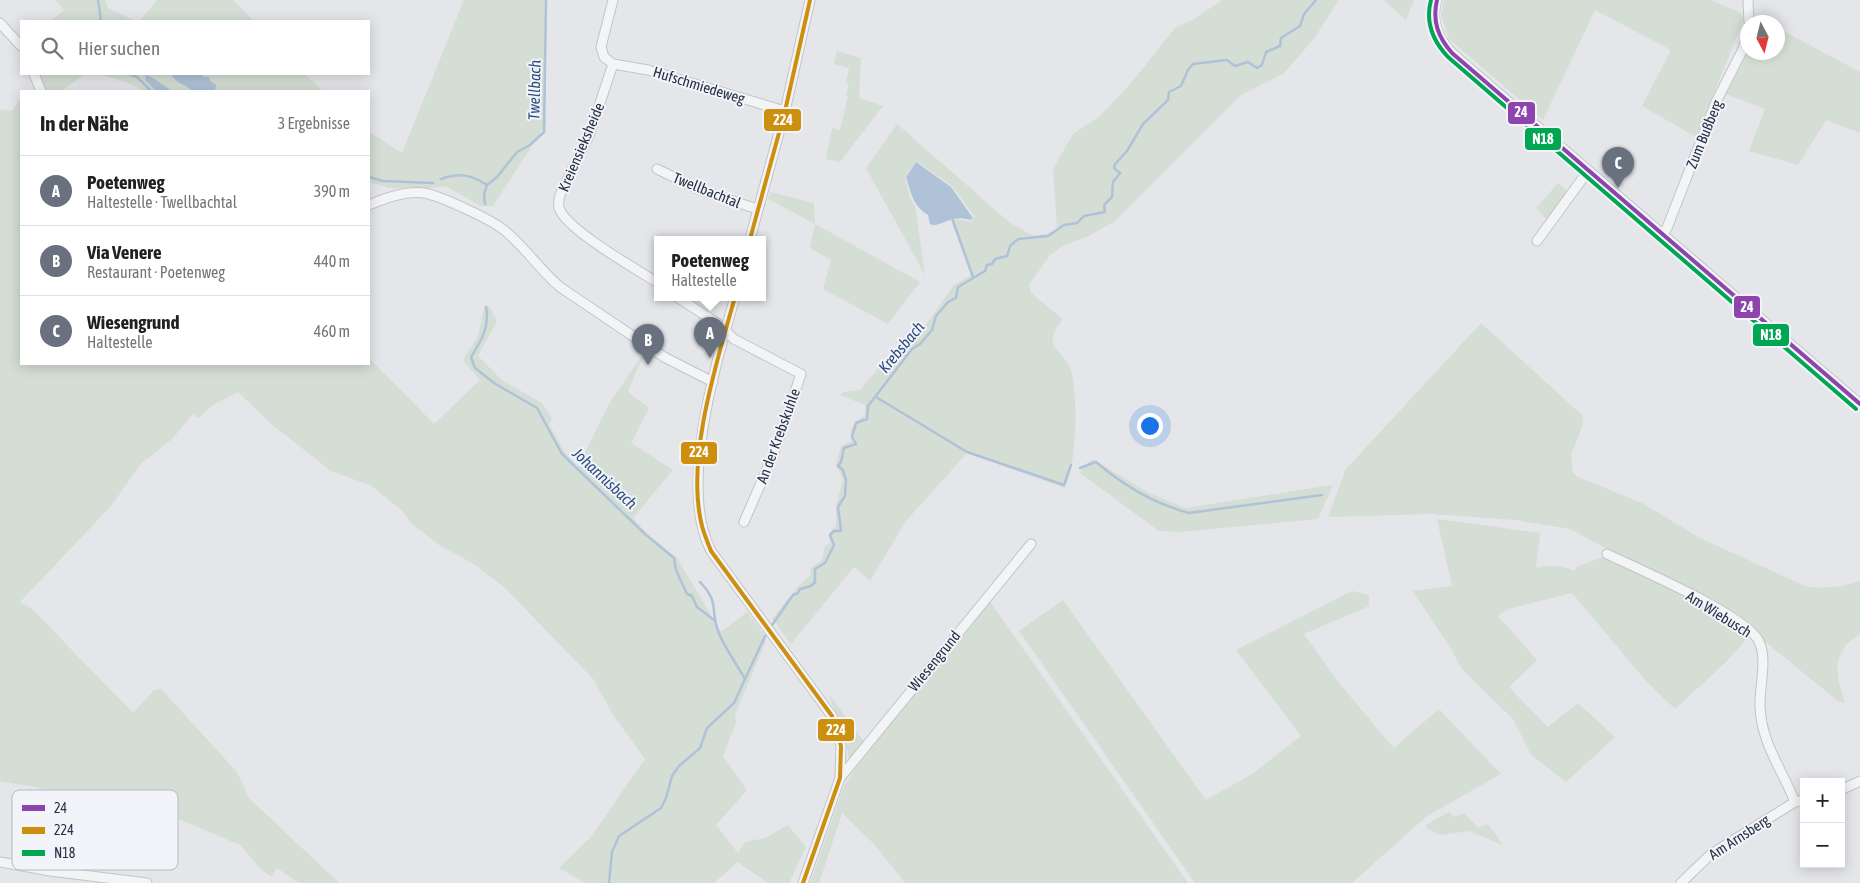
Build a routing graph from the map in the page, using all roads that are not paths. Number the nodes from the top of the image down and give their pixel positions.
1 (612, 0) edge
2 (810, 0) edge
3 (1437, 0) edge
4 (1748, 0) edge
5 (1749, 15) edge
6 (0, 23) edge
7 (20, 45) edge
8 (1740, 55) edge
9 (613, 64) junction
10 (34, 75) edge
11 (41, 90) edge
12 (785, 111) junction
13 (657, 168) dead end
14 (1588, 171) junction
15 (370, 205) edge
16 (758, 210) junction
17 (1662, 234) junction
18 (751, 236) edge
19 (1537, 241) dead end
20 (654, 280) edge
21 (683, 301) edge
22 (734, 301) edge
23 (725, 332) junction
24 (713, 382) junction
25 (1860, 404) edge
26 (744, 522) dead end
27 (1031, 544) dead end
28 (1607, 554) dead end
29 (840, 778) junction
30 (1860, 781) edge
31 (1845, 788) edge
32 (1799, 801) edge
33 (44, 870) edge
34 (147, 883) edge
35 (803, 883) edge
36 (1681, 883) edge

1 - 9 street
2 - 12 street, Twellbachtal
3 - 14 street
4 - 5 street
6 - 7 street
8 - 17 street, Zum Bußberg
9 - 12 street, Hufschmiedeweg
9 - 20 street, Kreiensieksheide
10 - 11 street
12 - 16 street, Twellbachtal
13 - 16 street, Twellbachtal
14 - 17 street
14 - 19 street
15 - 24 street
16 - 18 street, Twellbachtal
17 - 25 street
21 - 23 street
22 - 23 street
23 - 24 street
23 - 26 street, An der Krebskuhle
24 - 29 street
27 - 29 street, Wiesengrund
28 - 32 street, Am Wiebusch
29 - 35 street
30 - 31 street
32 - 36 street, Am Arnsberg
33 - 34 street

